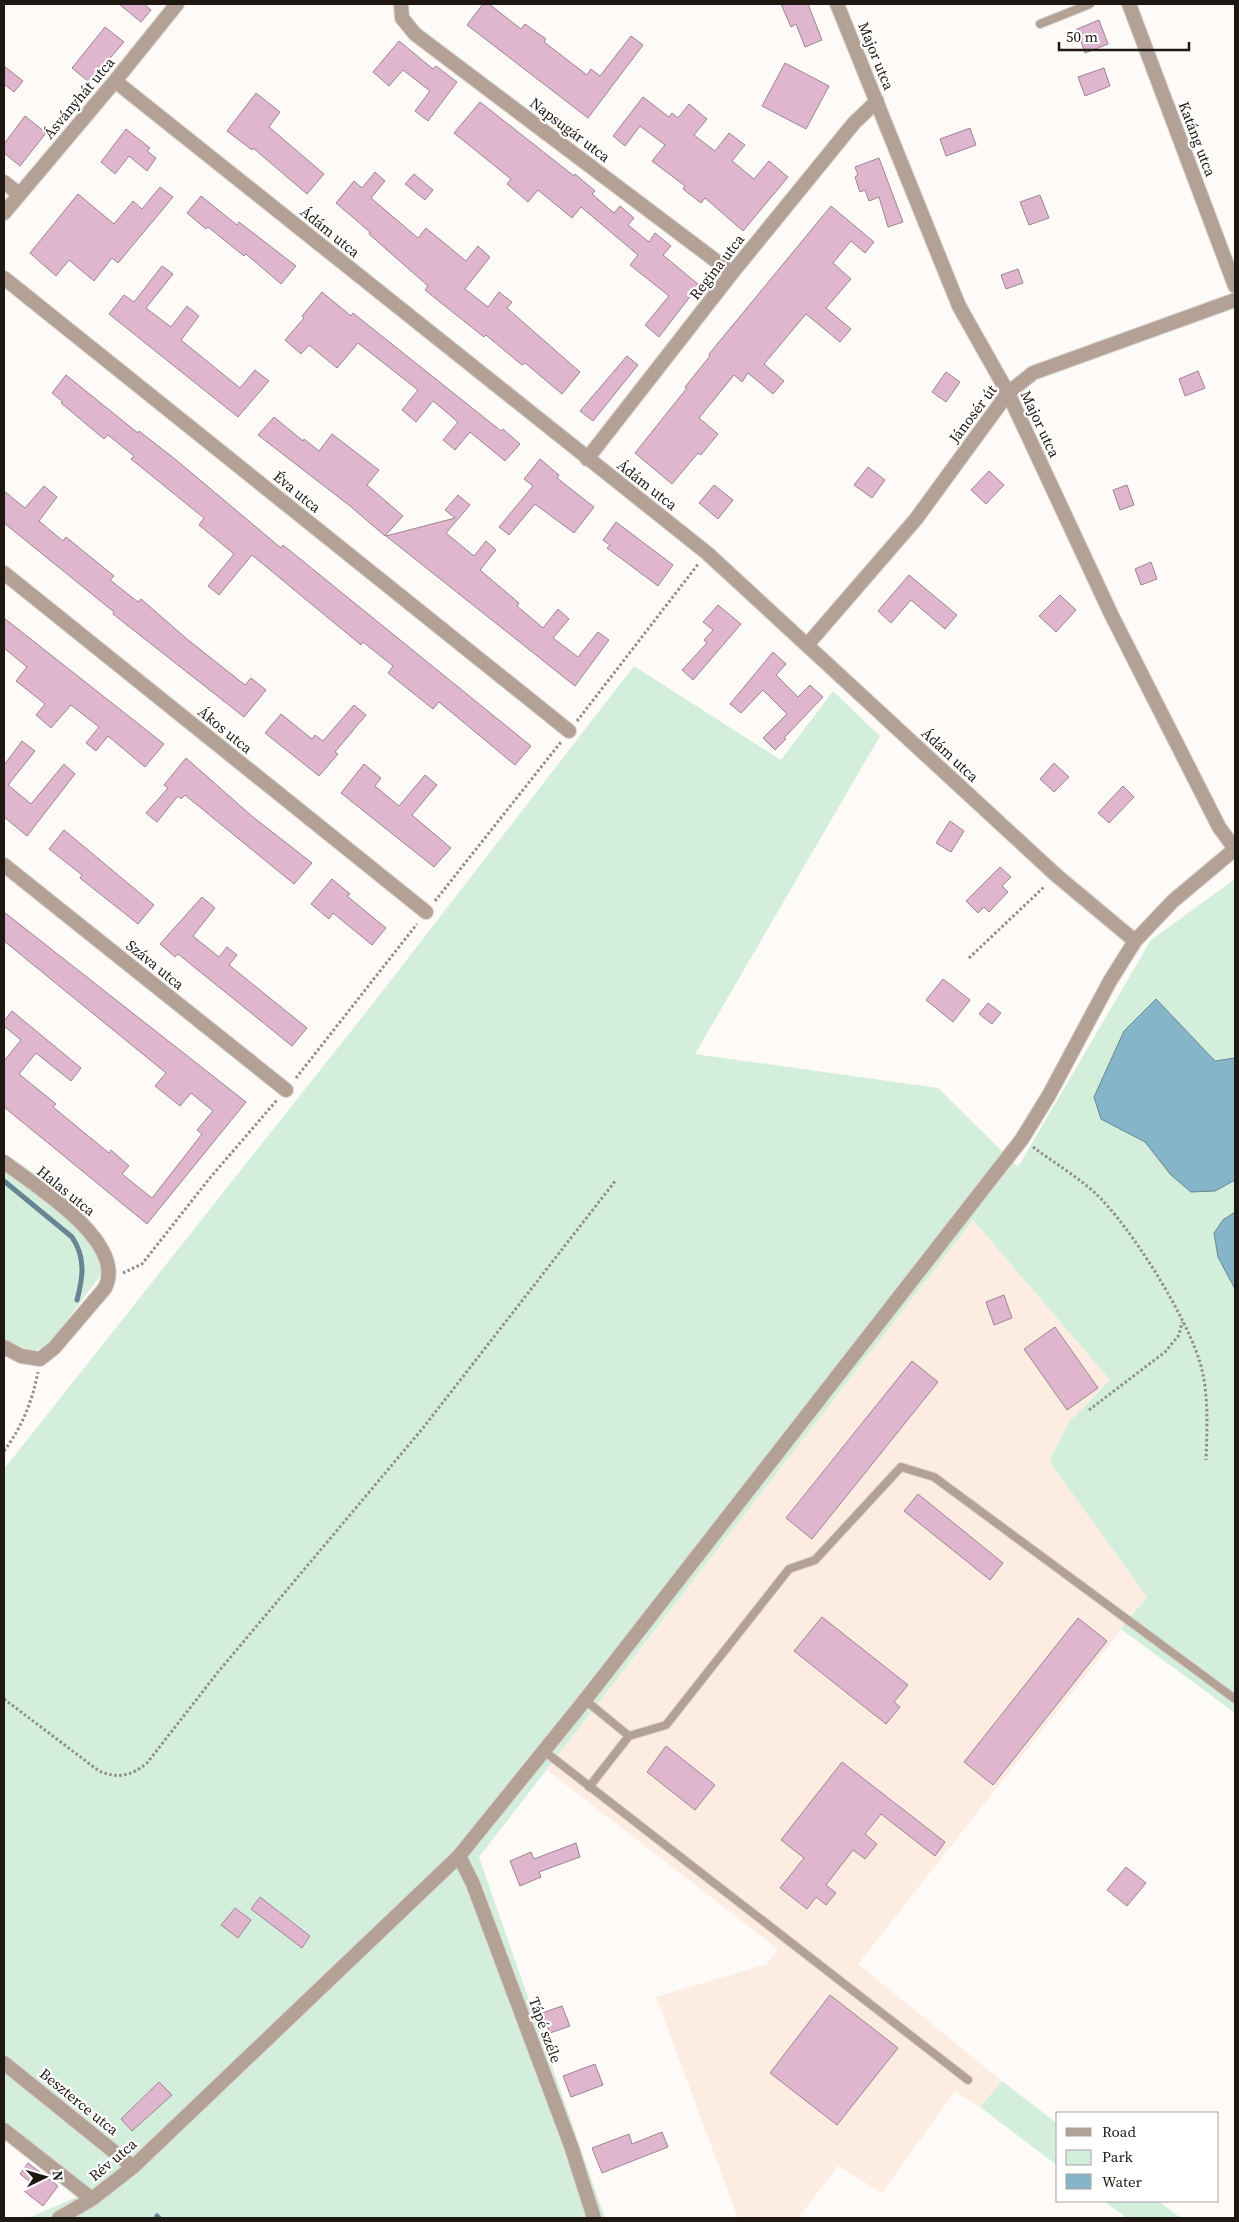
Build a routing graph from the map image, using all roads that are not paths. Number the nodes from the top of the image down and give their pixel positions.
1 (177, 4) edge
2 (401, 4) edge
3 (837, 4) edge
4 (1090, 4) edge
5 (1129, 4) edge
6 (1040, 24) dead end
7 (115, 81) junction
8 (877, 102) junction
9 (4, 182) edge
10 (19, 194) junction
11 (4, 213) edge
12 (732, 273) junction
13 (4, 278) edge
14 (1235, 286) edge
15 (1235, 300) edge
16 (1008, 393) junction
17 (587, 458) junction
18 (4, 573) edge
19 (807, 645) junction
20 (569, 731) dead end
21 (1235, 849) edge
22 (4, 865) edge
23 (426, 912) dead end
24 (1135, 941) junction
25 (286, 1090) dead end
26 (4, 1162) edge
27 (4, 1347) edge
28 (1235, 1699) edge
29 (585, 1700) junction
30 (629, 1736) junction
31 (544, 1751) junction
32 (590, 1787) junction
33 (459, 1856) junction
34 (4, 2064) edge
35 (968, 2080) dead end
36 (4, 2130) edge
37 (133, 2167) junction
38 (92, 2199) junction
39 (59, 2218) edge
40 (594, 2218) edge

1 - 7 street, Ásványhát utca
2 - 12 street, Napsugár utca
3 - 8 street, Major utca
4 - 6 lane
5 - 14 street, Katáng utca
7 - 10 street, Ásványhát utca
7 - 17 street, Ádám utca
8 - 12 street, Regina utca
8 - 16 street, Major utca
9 - 10 street
10 - 11 street, Ásványhát utca
12 - 17 street, Regina utca
13 - 20 street, Éva utca
15 - 16 street, Jánosér út
16 - 19 street, Jánosér út
16 - 21 street, Major utca
17 - 19 street, Ádám utca
18 - 23 street, Ákos utca
19 - 24 street, Ádám utca
21 - 24 street, Rév utca
22 - 25 street, Száva utca
24 - 29 street, Rév utca
26 - 27 street, Halas utca
28 - 30 lane
29 - 30 lane
29 - 31 street, Rév utca
30 - 32 lane
31 - 32 lane
31 - 33 street, Rév utca
32 - 35 lane
33 - 37 street, Rév utca
33 - 40 street, Tápé széle
34 - 37 street, Beszterce utca
36 - 38 street
37 - 38 street, Rév utca
38 - 39 street, Rév utca

